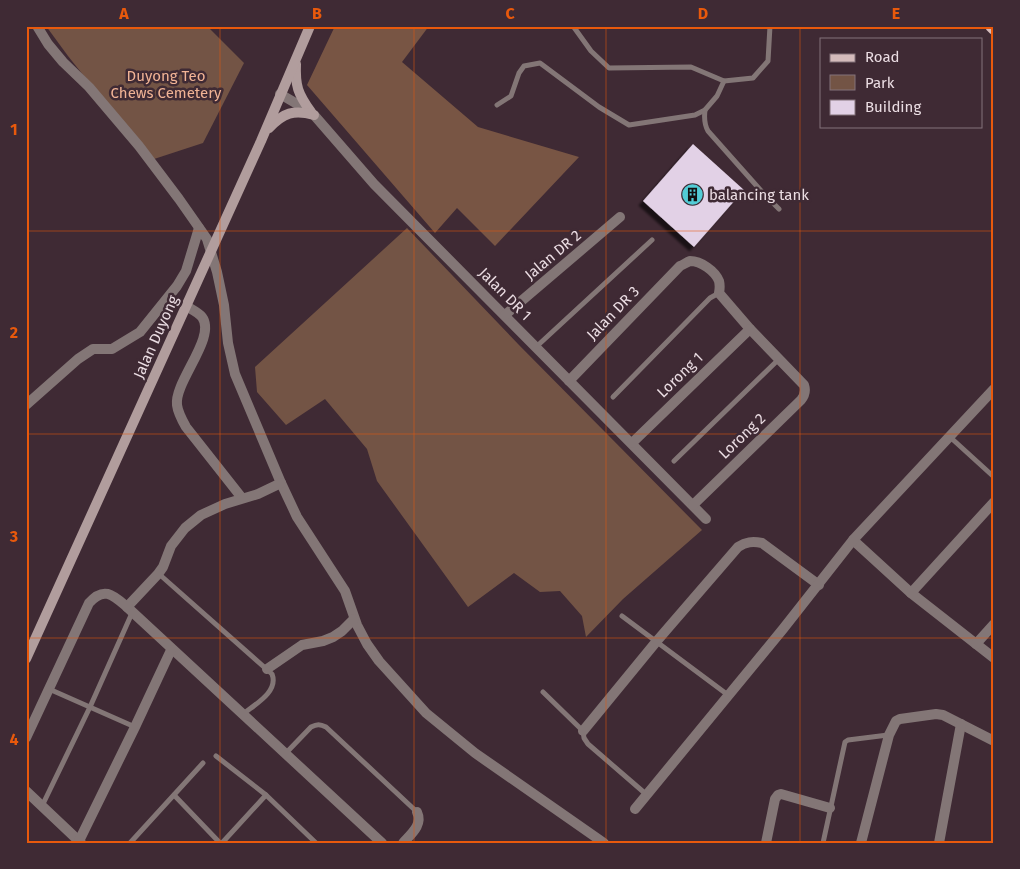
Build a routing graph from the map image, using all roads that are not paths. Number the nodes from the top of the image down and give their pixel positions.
1 (37, 26) edge
2 (310, 26) edge
3 (573, 26) edge
4 (770, 26) edge
5 (991, 26) edge
6 (994, 29) edge
7 (296, 58) junction
8 (724, 81) junction
9 (280, 94) junction
10 (497, 105) dead end
11 (705, 110) junction
12 (313, 114) junction
13 (261, 141) junction
14 (779, 209) dead end
15 (620, 217) dead end
16 (199, 228) junction
17 (652, 240) dead end
18 (211, 251) junction
19 (719, 293) junction
20 (186, 306) junction
21 (505, 315) junction
22 (750, 329) junction
23 (536, 346) junction
24 (779, 359) junction
25 (568, 381) junction
26 (994, 389) edge
27 (612, 397) dead end
28 (26, 405) edge
29 (950, 437) junction
30 (632, 443) junction
31 (674, 461) dead end
32 (994, 478) edge
33 (281, 483) junction
34 (242, 498) junction
35 (994, 502) edge
36 (693, 504) junction
37 (706, 519) dead end
38 (853, 540) junction
39 (158, 574) junction
40 (819, 584) junction
41 (911, 593) junction
42 (129, 610) junction
43 (622, 616) dead end
44 (354, 619) junction
45 (994, 624) edge
46 (656, 642) junction
47 (976, 644) junction
48 (171, 650) junction
49 (994, 658) edge
50 (26, 659) edge
51 (267, 670) junction
52 (49, 688) junction
53 (543, 692) dead end
54 (728, 695) junction
55 (90, 707) junction
56 (242, 714) junction
57 (961, 724) junction
58 (135, 728) junction
59 (584, 731) junction
60 (889, 735) junction
61 (26, 738) edge
62 (994, 741) edge
63 (286, 754) junction
64 (216, 756) dead end
65 (202, 763) dead end
66 (26, 791) edge
67 (174, 795) junction
68 (266, 795) junction
69 (647, 795) junction
70 (42, 806) junction
71 (830, 808) junction
72 (635, 809) dead end
73 (417, 812) joint
74 (80, 842) edge
75 (130, 843) edge
76 (221, 843) edge
77 (316, 843) edge
78 (382, 843) edge
79 (403, 843) edge
80 (604, 843) edge
81 (766, 843) edge
82 (823, 843) edge
83 (861, 843) edge
84 (939, 843) edge

1 - 16 street
2 - 7 main road, Jalan Duyong
3 - 8 lane
4 - 8 lane
5 - 6 main road
7 - 9 main road, Jalan Duyong
7 - 12 main road
8 - 11 lane
9 - 12 street, Jalan DR 1
9 - 13 main road, Jalan Duyong
10 - 11 lane
11 - 14 lane
12 - 13 main road
12 - 21 street, Jalan DR 1
13 - 18 main road, Jalan Duyong
15 - 21 street, Jalan DR 2
16 - 18 street
16 - 28 street
17 - 23 lane
18 - 20 main road, Jalan Duyong
18 - 33 street
19 - 22 street
19 - 25 street, Jalan DR 3
19 - 27 lane
20 - 34 street
20 - 50 main road, Jalan Duyong
21 - 23 street, Jalan DR 1
22 - 24 street
22 - 30 street, Lorong 1
23 - 25 street, Jalan DR 1
24 - 31 lane
24 - 36 street, Lorong 2
25 - 30 street, Jalan DR 1
26 - 29 street
29 - 32 lane
29 - 38 street
30 - 36 street, Jalan DR 1
33 - 34 street
33 - 44 street
34 - 39 street
35 - 41 street
36 - 37 street, Jalan DR 1
38 - 40 street
38 - 41 street
39 - 42 street
39 - 51 lane
40 - 46 street
40 - 54 street
41 - 47 street
42 - 48 street
42 - 52 street
42 - 55 lane
43 - 46 lane
44 - 51 street
44 - 80 street
45 - 47 street
46 - 54 lane
46 - 59 street
47 - 49 street
48 - 56 street
48 - 58 street
51 - 56 lane
52 - 55 lane
52 - 61 street
53 - 59 lane
54 - 69 street
55 - 58 lane
55 - 70 lane
56 - 63 street
57 - 60 street
57 - 62 street
57 - 84 street
58 - 74 street
59 - 69 lane
60 - 71 lane
60 - 83 street
63 - 73 lane
63 - 78 street
64 - 68 lane
65 - 67 lane
66 - 70 street
67 - 75 lane
67 - 76 lane
68 - 76 lane
68 - 77 lane
69 - 72 street
70 - 74 street
71 - 81 street
71 - 82 lane
73 - 79 street

